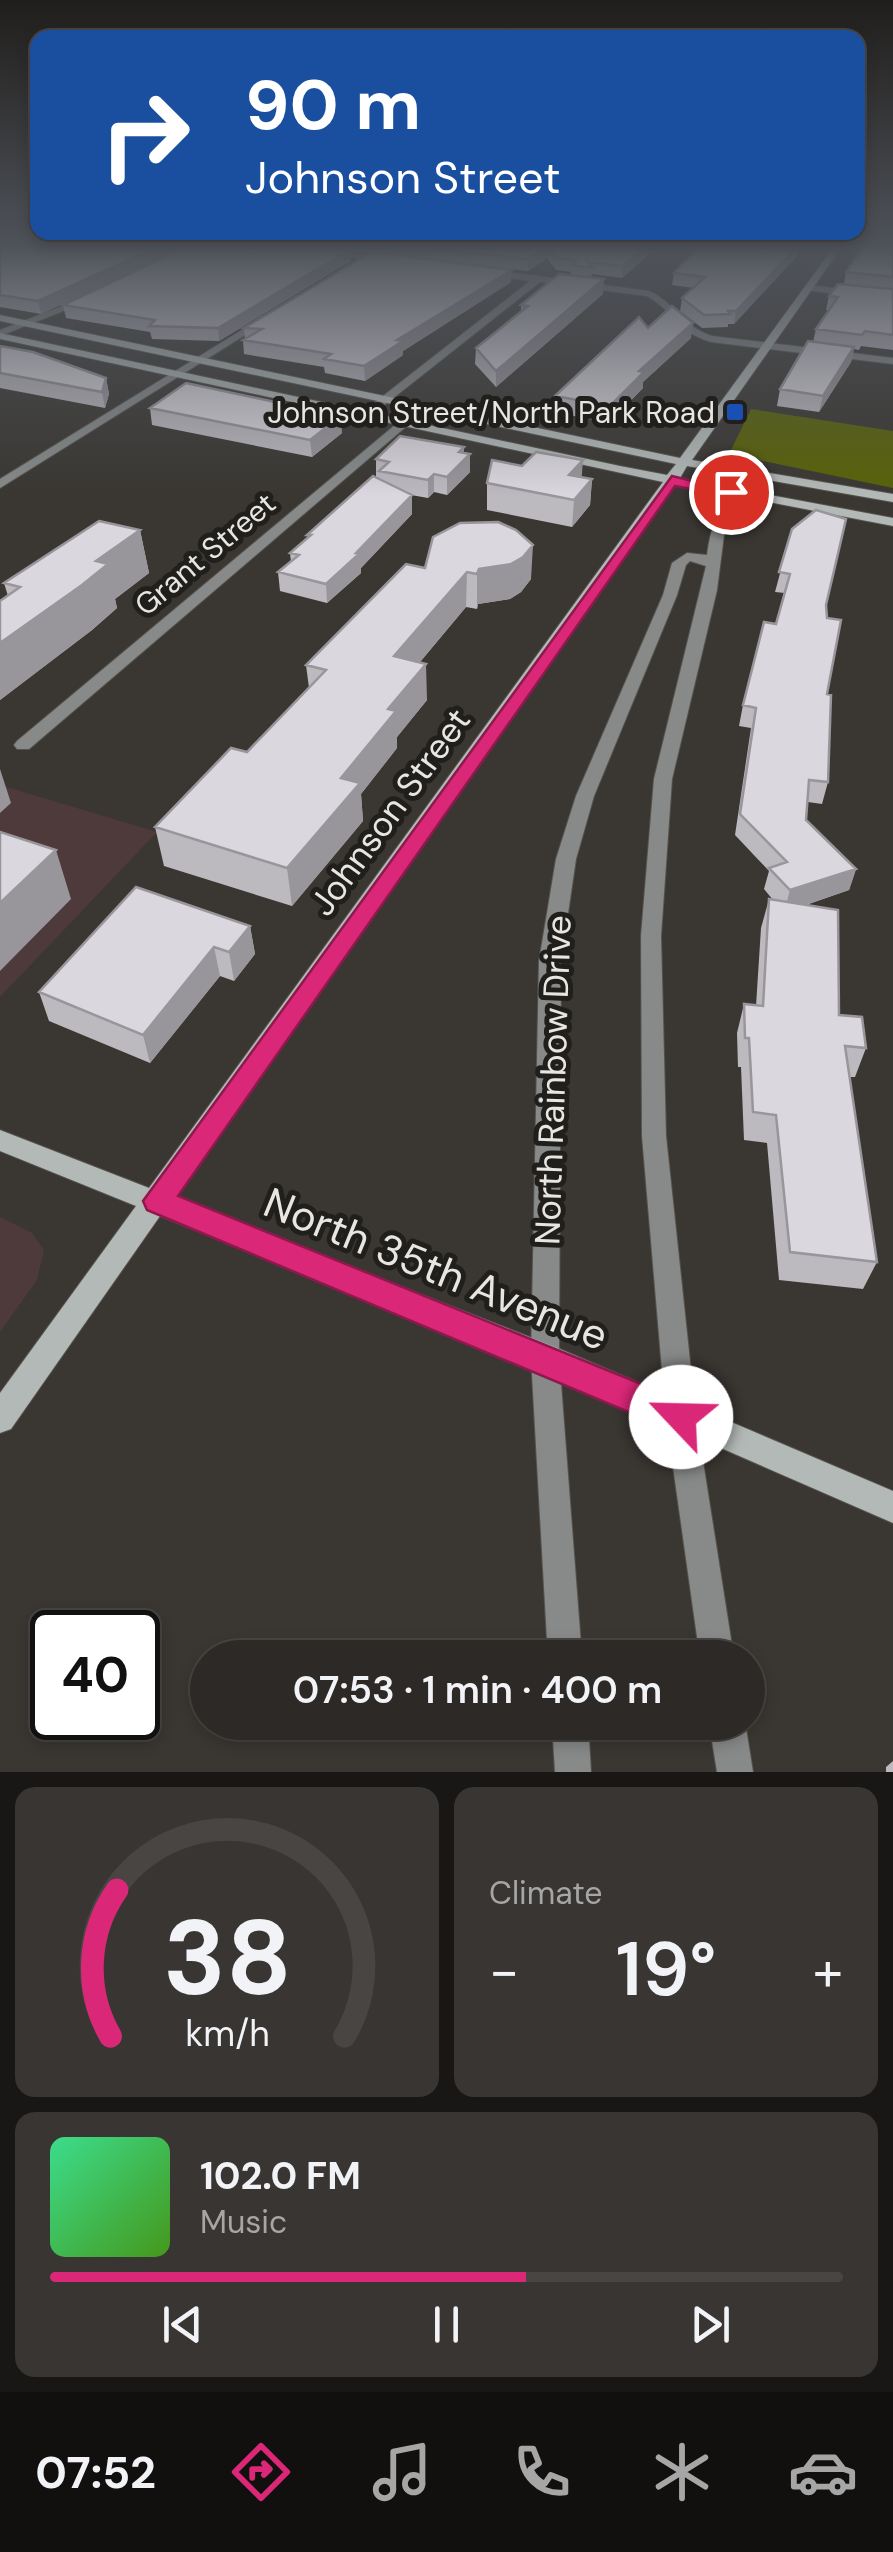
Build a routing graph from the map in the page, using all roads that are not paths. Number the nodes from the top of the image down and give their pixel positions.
1 (63, 331) edge
2 (248, 331) edge
3 (473, 331) edge
4 (689, 331) edge
5 (778, 331) edge
6 (0, 335) edge
7 (767, 345) junction
8 (202, 361) junction
9 (893, 362) edge
10 (180, 375) junction
11 (386, 399) junction
12 (423, 407) junction
13 (364, 416) junction
14 (402, 424) junction
15 (683, 462) junction
16 (672, 481) junction
17 (0, 484) edge
18 (760, 498) junction
19 (893, 498) edge
20 (893, 522) edge
21 (714, 566) junction
22 (23, 745) dead end
23 (0, 1140) edge
24 (158, 1201) junction
25 (545, 1357) junction
26 (681, 1417) junction
27 (0, 1418) edge
28 (893, 1506) edge
29 (564, 1640) edge
30 (714, 1640) edge
31 (571, 1740) edge
32 (730, 1740) edge
33 (573, 1772) edge
34 (734, 1772) edge

1 - 8 street
2 - 8 street
3 - 11 street
4 - 7 street
5 - 7 street, Johnson Street
6 - 10 street
7 - 9 street
7 - 15 street, Johnson Street
8 - 10 street
8 - 11 street
10 - 13 street
10 - 17 street
11 - 12 street
11 - 13 street
12 - 14 street, Grant Street
12 - 15 street
13 - 14 street
14 - 16 street
14 - 22 street, Grant Street
15 - 16 street, Johnson Street
15 - 19 street
16 - 18 street
16 - 24 street, Johnson Street
18 - 20 street
18 - 21 street
21 - 25 street, North Rainbow Drive
21 - 26 street
23 - 24 street, North 35th Avenue
24 - 25 street, North 35th Avenue
24 - 27 street, Johnson Street
25 - 26 street, North 35th Avenue
25 - 29 street, North Rainbow Drive
26 - 28 street, North 35th Avenue
26 - 30 street
31 - 33 street
32 - 34 street

